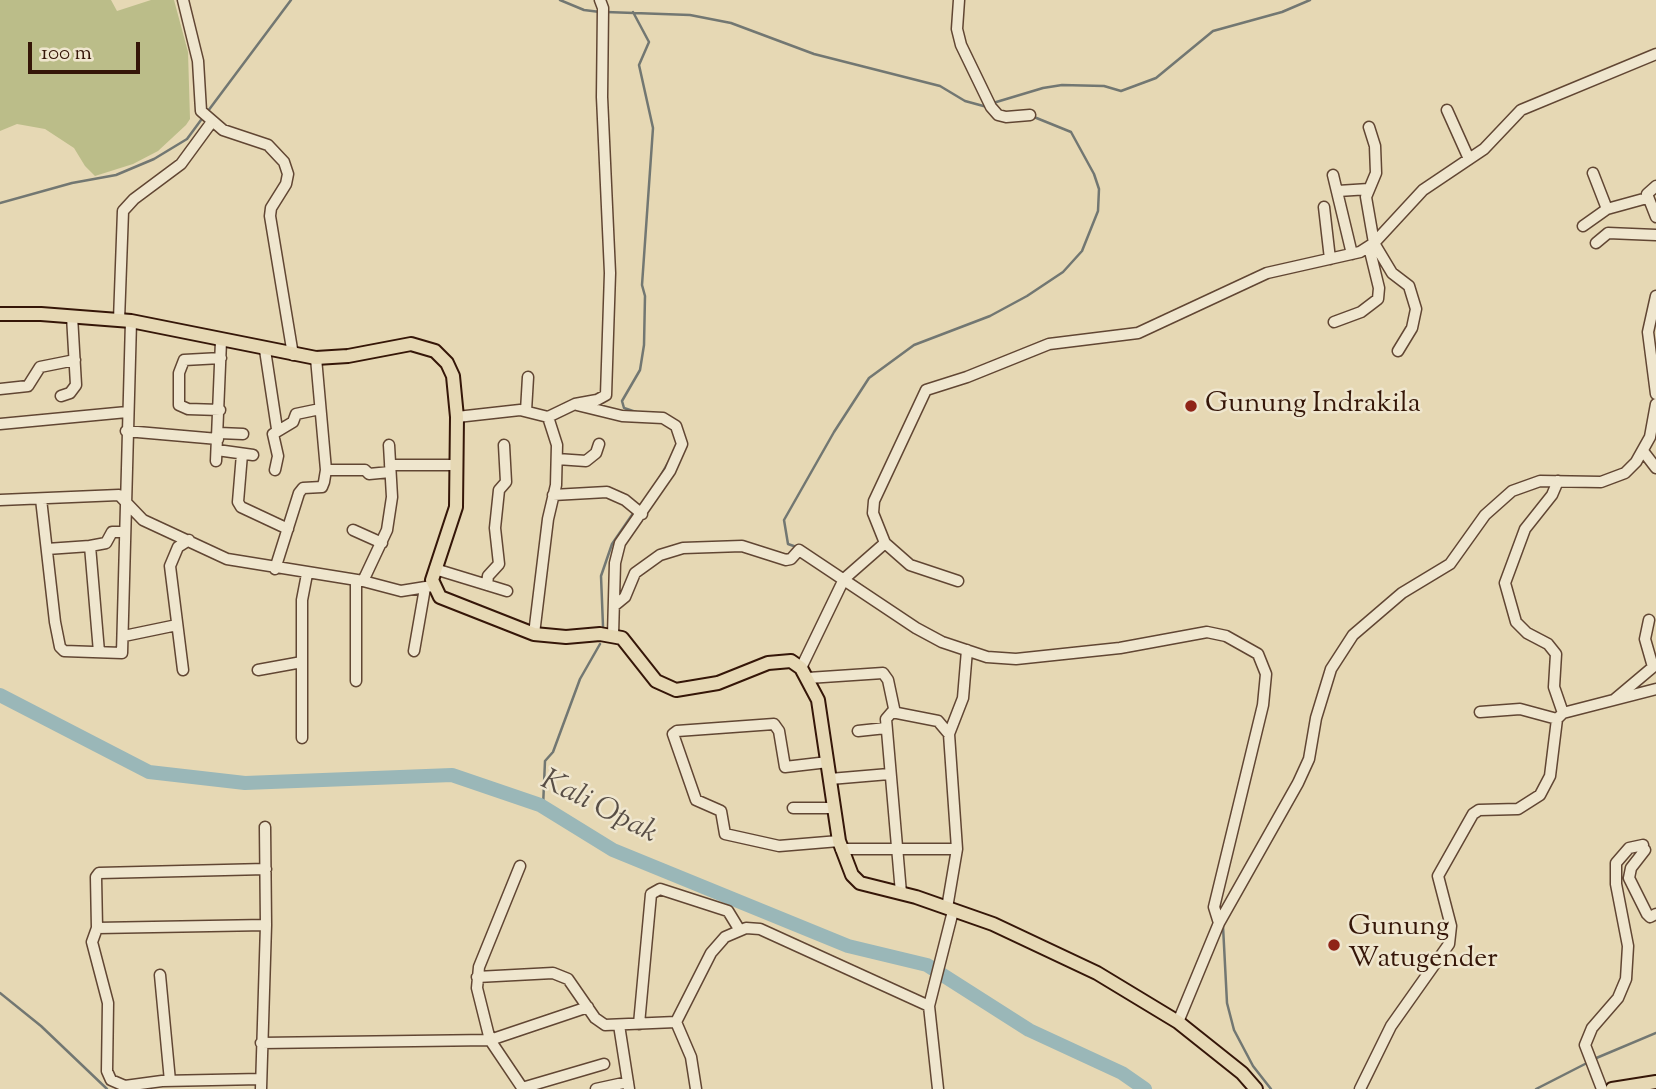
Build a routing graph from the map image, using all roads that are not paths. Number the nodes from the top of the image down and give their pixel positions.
1 (183, 0) edge
2 (959, 0) edge
3 (602, 8) edge
4 (1656, 54) edge
5 (1447, 110) dead end
6 (1030, 115) dead end
7 (211, 123) junction
8 (1369, 127) dead end
9 (1469, 159) junction
10 (1593, 173) dead end
11 (1333, 175) dead end
12 (1656, 186) edge
13 (1369, 189) junction
14 (1338, 191) junction
15 (1647, 198) junction
16 (1324, 207) dead end
17 (1607, 209) junction
18 (1656, 217) edge
19 (1583, 226) dead end
20 (1656, 234) edge
21 (1596, 243) dead end
22 (1371, 245) junction
23 (1352, 254) junction
24 (1330, 259) junction
25 (1656, 296) edge
26 (0, 314) edge
27 (72, 316) junction
28 (125, 321) junction
29 (1334, 322) dead end
30 (221, 341) junction
31 (265, 350) junction
32 (1398, 351) dead end
33 (293, 355) junction
34 (221, 358) junction
35 (316, 358) junction
36 (75, 360) junction
37 (528, 377) dead end
38 (0, 389) edge
39 (1656, 394) edge
40 (61, 396) dead end
41 (575, 404) junction
42 (1656, 404) edge
43 (320, 409) junction
44 (219, 410) junction
45 (526, 411) junction
46 (127, 412) junction
47 (457, 417) junction
48 (548, 417) junction
49 (0, 424) edge
50 (276, 429) junction
51 (126, 431) junction
52 (243, 434) dead end
53 (599, 444) dead end
54 (389, 445) dead end
55 (504, 445) dead end
56 (217, 446) junction
57 (1643, 451) junction
58 (556, 459) junction
59 (456, 466) junction
60 (390, 468) junction
61 (1656, 468) edge
62 (275, 470) dead end
63 (326, 470) junction
64 (1558, 481) junction
65 (553, 495) junction
66 (124, 497) junction
67 (41, 499) junction
68 (0, 500) edge
69 (638, 511) junction
70 (288, 529) junction
71 (353, 530) dead end
72 (123, 532) junction
73 (189, 540) junction
74 (383, 543) junction
75 (885, 543) junction
76 (90, 545) junction
77 (47, 549) junction
78 (275, 569) junction
79 (435, 569) junction
80 (307, 574) junction
81 (844, 579) junction
82 (359, 581) junction
83 (958, 581) dead end
84 (487, 585) junction
85 (429, 587) junction
86 (507, 591) dead end
87 (614, 606) junction
88 (1649, 620) dead end
89 (177, 625) junction
90 (534, 634) junction
91 (613, 635) junction
92 (124, 636) junction
93 (967, 650) junction
94 (99, 652) junction
95 (414, 652) dead end
96 (302, 663) junction
97 (183, 670) dead end
98 (258, 670) dead end
99 (804, 673) junction
100 (356, 681) dead end
101 (1656, 689) edge
102 (1612, 702) junction
103 (1480, 712) dead end
104 (895, 713) junction
105 (1560, 716) junction
106 (886, 728) junction
107 (858, 731) dead end
108 (949, 734) junction
109 (302, 738) dead end
110 (828, 762) junction
111 (889, 774) junction
112 (830, 779) junction
113 (793, 808) dead end
114 (834, 808) junction
115 (265, 827) dead end
116 (840, 845) junction
117 (957, 849) junction
118 (897, 851) junction
119 (520, 866) dead end
120 (266, 869) junction
121 (901, 893) junction
122 (950, 910) junction
123 (1656, 914) edge
124 (1219, 923) junction
125 (267, 925) junction
126 (97, 928) junction
127 (739, 929) junction
128 (160, 975) dead end
129 (477, 977) junction
130 (929, 1006) junction
131 (588, 1007) junction
132 (676, 1022) junction
133 (1178, 1022) junction
134 (639, 1024) junction
135 (619, 1026) junction
136 (490, 1040) junction
137 (261, 1042) junction
138 (604, 1064) dead end
139 (170, 1081) junction
140 (1656, 1082) edge
141 (261, 1084) edge
142 (629, 1085) edge
143 (119, 1087) edge
144 (522, 1089) edge
145 (596, 1089) edge
146 (696, 1089) edge
147 (938, 1089) edge
148 (1256, 1089) edge
149 (1360, 1089) edge
150 (1602, 1089) edge
151 (1612, 1089) edge

1 - 7 street
2 - 6 street
3 - 41 street
4 - 9 street
5 - 9 street
7 - 28 street
7 - 33 street
8 - 13 street
9 - 22 street
10 - 17 street
11 - 14 street
12 - 15 street
13 - 14 street
13 - 22 street
14 - 23 street
15 - 17 street
15 - 18 street
16 - 24 street
17 - 19 street
20 - 21 street
22 - 23 street
22 - 29 street
22 - 32 street
23 - 24 street
24 - 75 street
25 - 39 street
26 - 27 main road
27 - 28 main road
27 - 36 street
28 - 30 main road
28 - 46 street
30 - 31 main road
30 - 34 street
31 - 33 main road
31 - 50 street
33 - 35 main road
34 - 44 street
34 - 44 street
35 - 43 street
35 - 47 main road
36 - 38 street
36 - 40 street
37 - 45 street
41 - 48 street
41 - 69 street
42 - 57 street
43 - 50 street
43 - 63 street
44 - 56 street
45 - 47 street
45 - 48 street
46 - 49 street
46 - 51 street
47 - 59 main road
48 - 58 street
50 - 62 street
51 - 56 street
51 - 66 street
52 - 56 street
53 - 58 street
54 - 60 street
55 - 84 street
56 - 70 street
57 - 61 street
57 - 64 street
58 - 65 street
59 - 60 street
59 - 79 main road
60 - 63 street
60 - 74 street
63 - 70 street
64 - 105 street
64 - 124 street
65 - 69 street
65 - 90 street
66 - 67 street
66 - 72 street
66 - 73 street
67 - 68 street
67 - 77 street
69 - 87 street
70 - 78 street
71 - 74 street
72 - 76 street
72 - 92 street
73 - 78 street
73 - 89 street
74 - 82 street
75 - 81 street
75 - 83 street
76 - 77 street
76 - 94 street
77 - 94 street
78 - 80 street
79 - 84 street
79 - 85 main road
80 - 82 street
80 - 96 street
81 - 87 street
81 - 93 street
81 - 99 street
82 - 85 street
82 - 100 street
84 - 86 street
85 - 90 main road
85 - 95 street
87 - 91 street
88 - 102 street
89 - 92 street
89 - 97 street
90 - 91 main road
91 - 99 main road
92 - 94 street
93 - 108 street
93 - 124 street
96 - 98 street
96 - 109 street
99 - 104 street
99 - 110 main road
101 - 102 street
102 - 105 street
103 - 105 street
104 - 106 street
104 - 108 street
105 - 149 street
106 - 107 street
106 - 111 street
108 - 117 street
110 - 112 main road
110 - 116 street
111 - 112 street
111 - 118 street
112 - 114 main road
113 - 114 street
114 - 116 main road
115 - 120 street
116 - 118 street
116 - 121 main road
117 - 118 street
117 - 122 street
118 - 121 street
119 - 129 street
120 - 125 street
120 - 126 street
121 - 122 main road
122 - 130 street
122 - 133 main road
123 - 150 street
124 - 133 street
125 - 126 street
125 - 137 street
126 - 143 street
127 - 130 street
127 - 132 street
127 - 134 street
128 - 139 street
129 - 131 street
129 - 136 street
130 - 147 street
131 - 135 street
131 - 136 street
132 - 134 street
132 - 146 street
133 - 148 main road
134 - 135 street
135 - 142 street
136 - 137 street
136 - 144 street
137 - 141 street
138 - 144 street
139 - 141 street
139 - 143 street
140 - 151 main road
142 - 145 street

